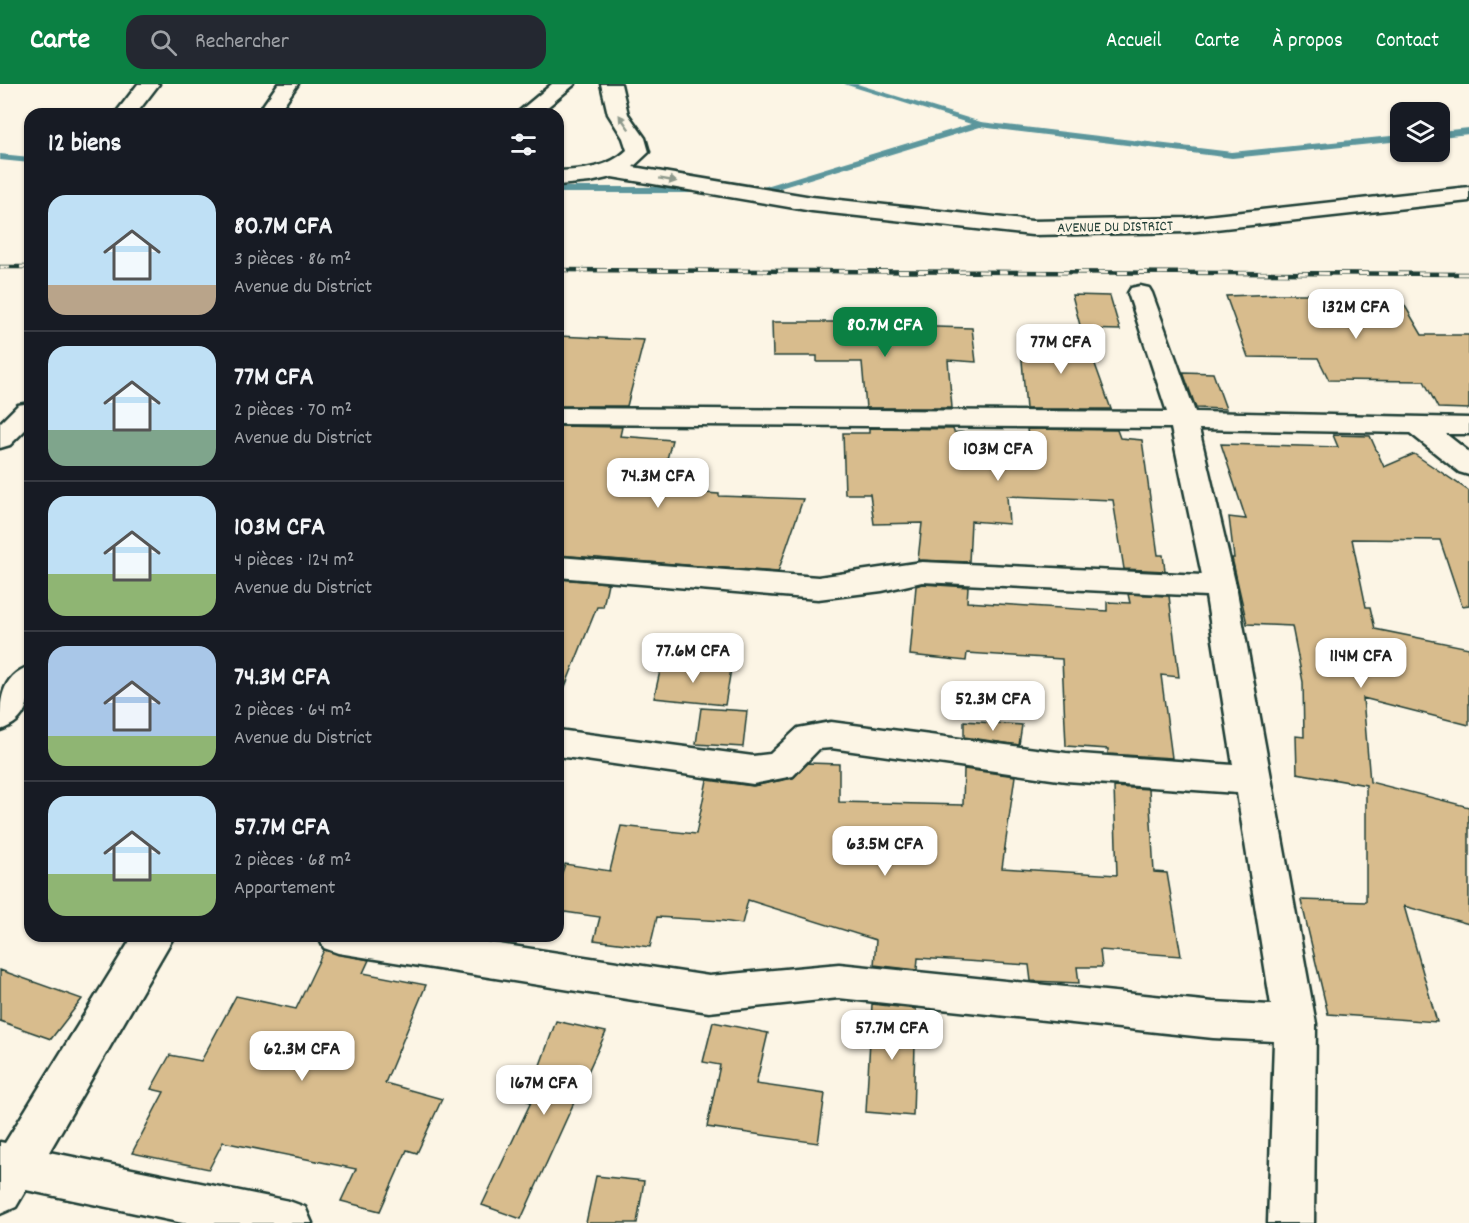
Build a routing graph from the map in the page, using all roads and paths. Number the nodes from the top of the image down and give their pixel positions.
1 (149, 84) edge
2 (288, 84) edge
3 (565, 84) edge
4 (611, 84) edge
5 (130, 108) edge
6 (271, 108) edge
7 (534, 108) edge
8 (638, 146) junction
9 (611, 170) junction
10 (564, 178) edge
11 (1469, 194) edge
12 (762, 195) junction
13 (1140, 293) dead end
14 (0, 410) edge
15 (24, 411) edge
16 (24, 416) edge
17 (564, 416) edge
18 (1184, 420) junction
19 (1416, 424) junction
20 (1469, 426) edge
21 (0, 439) edge
22 (1469, 466) edge
23 (564, 567) edge
24 (1220, 586) junction
25 (24, 686) edge
26 (0, 717) edge
27 (564, 744) edge
28 (1254, 780) junction
29 (150, 942) edge
30 (377, 942) edge
31 (1295, 1024) junction
32 (5, 1174) edge
33 (289, 1223) edge
34 (1291, 1223) edge

1 - 5 street
2 - 6 street
3 - 7 street
8 -> 4 street
8 - 9 street, AVENUE DU DISTRICT
8 - 12 street, AVENUE DU DISTRICT
9 - 10 street, AVENUE DU DISTRICT
9 -> 12 street, AVENUE DU DISTRICT
11 - 12 street, AVENUE DU DISTRICT
13 - 18 street
14 - 15 street
16 - 21 street
17 - 18 street
18 - 19 street
18 - 24 street
19 - 20 street
19 - 22 street
23 - 24 street
24 - 28 street
25 - 26 street
27 - 28 street
28 - 31 street
29 - 32 street
30 - 31 street
31 - 34 street
32 - 33 street

